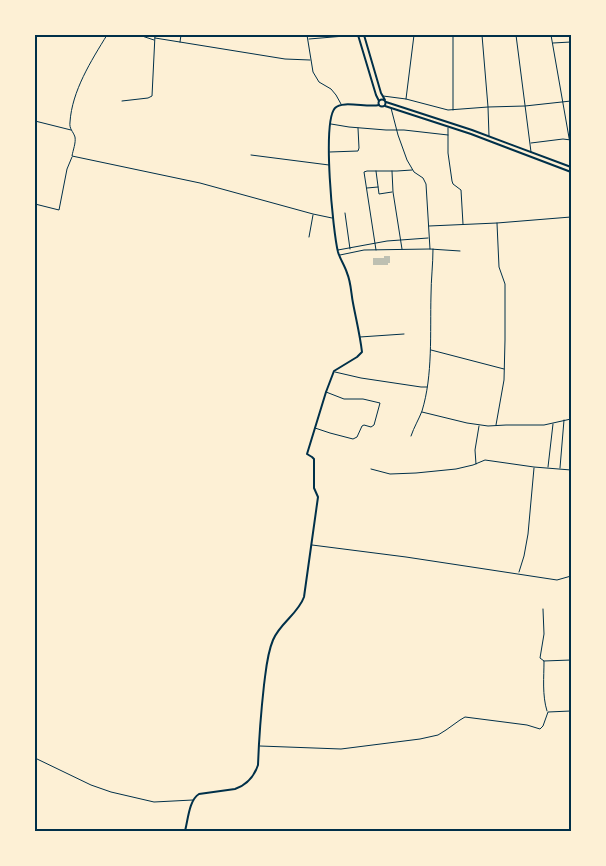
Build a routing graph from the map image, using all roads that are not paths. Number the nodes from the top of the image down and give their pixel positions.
1 (107, 35) edge
2 (139, 35) edge
3 (155, 35) edge
4 (182, 35) edge
5 (307, 35) edge
6 (358, 35) edge
7 (364, 35) edge
8 (414, 35) edge
9 (453, 35) edge
10 (482, 35) edge
11 (516, 35) edge
12 (551, 35) edge
13 (154, 39) junction
14 (308, 39) junction
15 (180, 42) junction
16 (571, 42) edge
17 (553, 43) junction
18 (310, 60) junction
19 (382, 95) junction
20 (406, 99) junction
21 (122, 101) dead end
22 (379, 101) junction
23 (385, 101) junction
24 (571, 101) edge
25 (562, 102) junction
26 (342, 105) junction
27 (379, 105) junction
28 (385, 106) junction
29 (525, 106) junction
30 (390, 107) junction
31 (488, 107) junction
32 (453, 110) junction
33 (35, 121) edge
34 (330, 124) junction
35 (448, 126) junction
36 (358, 128) junction
37 (71, 130) junction
38 (397, 130) junction
39 (472, 130) junction
40 (471, 134) junction
41 (448, 135) junction
42 (490, 136) junction
43 (570, 140) edge
44 (530, 143) junction
45 (571, 149) edge
46 (329, 152) junction
47 (531, 153) junction
48 (251, 155) dead end
49 (72, 156) junction
50 (329, 165) junction
51 (571, 167) edge
52 (413, 169) junction
53 (376, 171) junction
54 (392, 171) junction
55 (571, 172) edge
56 (378, 187) junction
57 (366, 188) junction
58 (394, 192) junction
59 (35, 204) edge
60 (345, 213) dead end
61 (313, 214) junction
62 (571, 217) edge
63 (333, 218) junction
64 (497, 223) junction
65 (463, 224) junction
66 (428, 226) junction
67 (309, 237) dead end
68 (429, 238) junction
69 (401, 240) junction
70 (374, 243) junction
71 (350, 248) junction
72 (430, 249) junction
73 (433, 249) junction
74 (338, 250) junction
75 (376, 250) junction
76 (402, 250) junction
77 (460, 251) dead end
78 (340, 256) junction
79 (404, 334) dead end
80 (359, 337) junction
81 (430, 350) junction
82 (504, 369) junction
83 (334, 371) junction
84 (428, 387) junction
85 (326, 392) junction
86 (422, 411) junction
87 (571, 418) edge
88 (564, 419) junction
89 (553, 423) junction
90 (496, 425) junction
91 (480, 426) junction
92 (315, 427) junction
93 (410, 436) dead end
94 (476, 464) junction
95 (534, 467) junction
96 (371, 469) dead end
97 (548, 469) junction
98 (560, 470) junction
99 (571, 470) edge
100 (312, 545) junction
101 (518, 573) junction
102 (571, 576) edge
103 (544, 609) dead end
104 (571, 660) edge
105 (544, 661) junction
106 (571, 711) edge
107 (548, 712) junction
108 (259, 746) junction
109 (35, 758) edge
110 (193, 800) junction
111 (186, 831) edge

1 - 37 street
2 - 13 street
3 - 13 street
4 - 15 street
5 - 14 street
6 - 14 street
6 - 22 street
7 - 19 street
8 - 20 street
9 - 32 street
10 - 31 street
11 - 29 street
12 - 17 street
13 - 15 street
13 - 21 street
14 - 18 street
15 - 18 street
16 - 17 street
17 - 25 street
18 - 26 street
19 - 20 street
19 - 23 street
20 - 32 street
22 - 23 street
22 - 27 street
23 - 28 street
23 - 39 street
24 - 25 street
25 - 29 street
25 - 43 street
26 - 27 street
26 - 34 street
27 - 28 street
28 - 30 street
29 - 31 street
29 - 44 street
30 - 35 street
30 - 38 street
31 - 32 street
31 - 42 street
33 - 37 street
34 - 36 street
34 - 46 street
35 - 40 street
35 - 41 street
36 - 38 street
36 - 46 street
37 - 49 street
38 - 41 street
38 - 52 street
39 - 40 street
39 - 42 street
40 - 55 street
41 - 65 street
42 - 47 street
43 - 44 street
43 - 45 street
44 - 47 street
46 - 50 street
47 - 51 street
48 - 50 street
49 - 59 street
49 - 61 street
50 - 63 street
52 - 54 street
52 - 66 street
53 - 54 street
53 - 56 street
53 - 57 street
54 - 58 street
56 - 57 street
56 - 58 street
57 - 70 street
58 - 69 street
60 - 71 street
61 - 63 street
61 - 67 street
62 - 64 street
63 - 74 street
64 - 65 street
64 - 82 street
65 - 66 street
66 - 68 street
68 - 69 street
68 - 72 street
69 - 70 street
69 - 76 street
70 - 71 street
70 - 75 street
71 - 74 street
72 - 73 street
72 - 76 street
73 - 77 street
73 - 81 street
74 - 78 street
75 - 76 street
75 - 78 street
78 - 80 street
79 - 80 street
80 - 83 street
81 - 82 street
81 - 84 street
82 - 90 street
83 - 84 street
83 - 85 street
84 - 86 street
85 - 92 street
85 - 92 street
86 - 91 street
86 - 93 street
87 - 88 street
88 - 89 street
88 - 98 street
89 - 90 street
89 - 97 street
90 - 91 street
91 - 94 street
92 - 100 street
94 - 95 street
94 - 96 street
95 - 97 street
95 - 101 street
97 - 98 street
98 - 99 street
100 - 101 street
100 - 108 street
101 - 102 street
103 - 105 street
104 - 105 street
105 - 107 street
106 - 107 street
107 - 108 street
108 - 110 street
109 - 110 street
110 - 111 street

